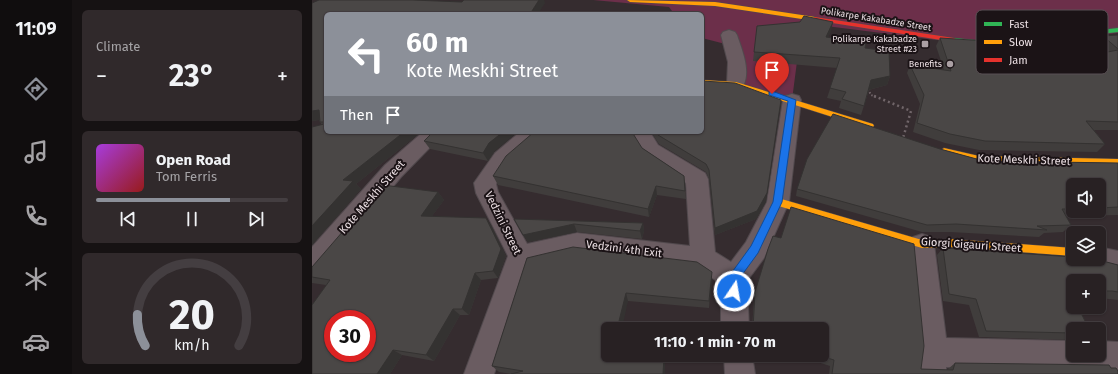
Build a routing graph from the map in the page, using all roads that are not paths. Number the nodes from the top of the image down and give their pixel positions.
1 (630, 0) edge
2 (1118, 30) edge
3 (1108, 31) edge
4 (729, 35) dead end
5 (976, 43) edge
6 (704, 82) edge
7 (736, 84) junction
8 (792, 100) junction
9 (433, 134) edge
10 (530, 134) edge
11 (641, 134) edge
12 (903, 138) edge
13 (932, 148) edge
14 (1118, 162) edge
15 (778, 202) junction
16 (922, 244) junction
17 (1066, 251) edge
18 (521, 256) junction
19 (703, 258) junction
20 (1106, 259) edge
21 (1118, 262) edge
22 (312, 265) edge
23 (734, 278) junction
24 (736, 322) edge
25 (1066, 355) edge
26 (1106, 356) edge
27 (1118, 356) edge
28 (739, 362) edge
29 (932, 363) edge
30 (479, 374) edge
31 (740, 374) edge

1 - 5 street, Polikarpe Kakabadze Street
2 - 3 street, Polikarpe Kakabadze Street
4 - 7 street
6 - 7 street
7 - 8 street
8 - 12 street
8 - 15 street
9 - 22 street, Kote Meskhi Street
10 - 18 street, Vedzini Street
11 - 19 street
13 - 14 street, Kote Meskhi Street
15 - 16 street, Giorgi Gigauri Street
15 - 23 street
16 - 17 street, Giorgi Gigauri Street
16 - 29 street
18 - 19 street, Vedzini 4th Exit
18 - 30 street, Vedzini Street
19 - 23 street
20 - 21 street
23 - 24 street
25 - 29 street
26 - 27 street
28 - 31 street

